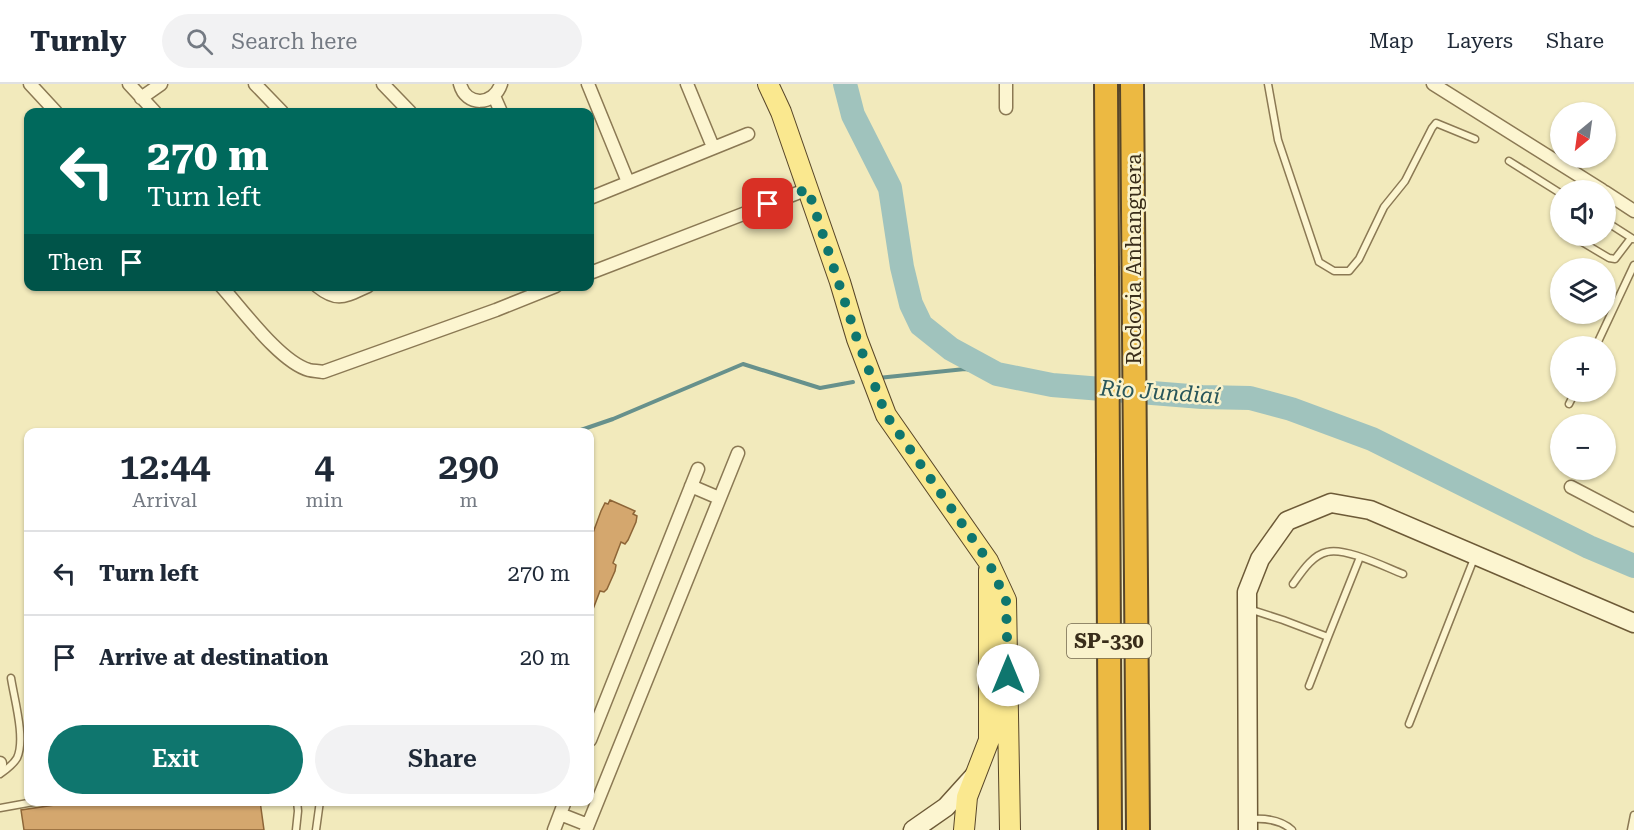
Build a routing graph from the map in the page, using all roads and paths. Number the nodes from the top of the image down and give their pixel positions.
1 (30, 84) edge
2 (129, 84) edge
3 (160, 84) edge
4 (255, 84) edge
5 (383, 84) edge
6 (460, 84) edge
7 (501, 84) edge
8 (588, 84) edge
9 (687, 84) edge
10 (768, 84) edge
11 (1006, 84) edge
12 (1106, 84) edge
13 (1132, 84) edge
14 (1268, 84) edge
15 (1433, 84) edge
16 (494, 96) junction
17 (141, 98) junction
18 (52, 108) edge
19 (151, 108) edge
20 (278, 108) edge
21 (406, 108) edge
22 (499, 108) edge
23 (1006, 108) dead end
24 (747, 134) dead end
25 (1475, 139) dead end
26 (713, 147) junction
27 (1509, 161) dead end
28 (1586, 180) edge
29 (628, 182) junction
30 (1550, 187) edge
31 (808, 189) junction
32 (594, 196) edge
33 (1616, 199) edge
34 (1634, 211) edge
35 (1616, 228) edge
36 (1633, 238) edge
37 (1589, 246) edge
38 (1634, 265) edge
39 (594, 271) edge
40 (225, 291) edge
41 (323, 291) edge
42 (356, 291) edge
43 (543, 291) edge
44 (1601, 336) edge
45 (738, 453) dead end
46 (698, 469) dead end
47 (691, 486) junction
48 (1572, 487) dead end
49 (719, 498) junction
50 (1634, 520) edge
51 (1475, 555) junction
52 (1360, 556) junction
53 (1403, 574) dead end
54 (1293, 584) dead end
55 (1247, 609) junction
56 (1634, 623) edge
57 (1328, 637) junction
58 (11, 678) dead end
59 (1309, 686) dead end
60 (999, 689) junction
61 (1409, 723) dead end
62 (594, 730) edge
63 (977, 773) junction
64 (0, 774) edge
65 (1009, 788) junction
66 (24, 804) edge
67 (298, 806) edge
68 (319, 806) edge
69 (563, 806) edge
70 (0, 808) edge
71 (560, 814) junction
72 (1634, 815) edge
73 (1276, 822) junction
74 (1248, 825) edge
75 (587, 828) edge
76 (296, 830) edge
77 (316, 830) edge
78 (554, 830) edge
79 (913, 830) edge
80 (964, 830) edge
81 (1010, 830) edge
82 (1110, 830) edge
83 (1138, 830) edge
84 (1276, 830) edge
85 (1293, 830) edge
86 (1631, 830) edge

1 - 18 street
2 - 17 street
3 - 17 street
4 - 20 street
5 - 21 street
6 - 16 street
7 - 16 street
8 - 29 street
9 - 26 street
10 - 31 main road
11 - 23 street
12 - 82 highway, Rodovia Anhanguera / SP-330
13 - 83 highway, Rodovia Anhanguera / SP-330
14 - 25 lane
15 - 28 street
16 - 22 street
17 - 19 street
24 - 26 street
26 - 29 street
27 - 30 lane
29 - 32 street
31 - 39 street
31 - 60 main road
33 - 34 street
35 - 36 lane
36 - 37 lane
38 - 44 lane
40 - 43 street
41 - 42 street
45 - 49 street
46 - 47 street
47 - 49 street
47 - 62 street
48 - 50 street
49 - 75 street
51 - 55 street
51 - 56 street
51 - 61 lane
52 - 53 lane
52 - 54 lane
52 - 57 lane
55 - 57 lane
55 - 74 street
57 - 59 lane
58 - 64 lane
60 - 63 main road
60 - 65 main road
63 - 65 main road
63 - 79 street
63 - 80 main road
65 - 81 main road
66 - 70 lane
67 - 76 lane
68 - 77 lane
69 - 71 street
71 - 75 street
71 - 78 street
72 - 86 lane
73 - 74 lane
73 - 84 lane
73 - 85 lane

